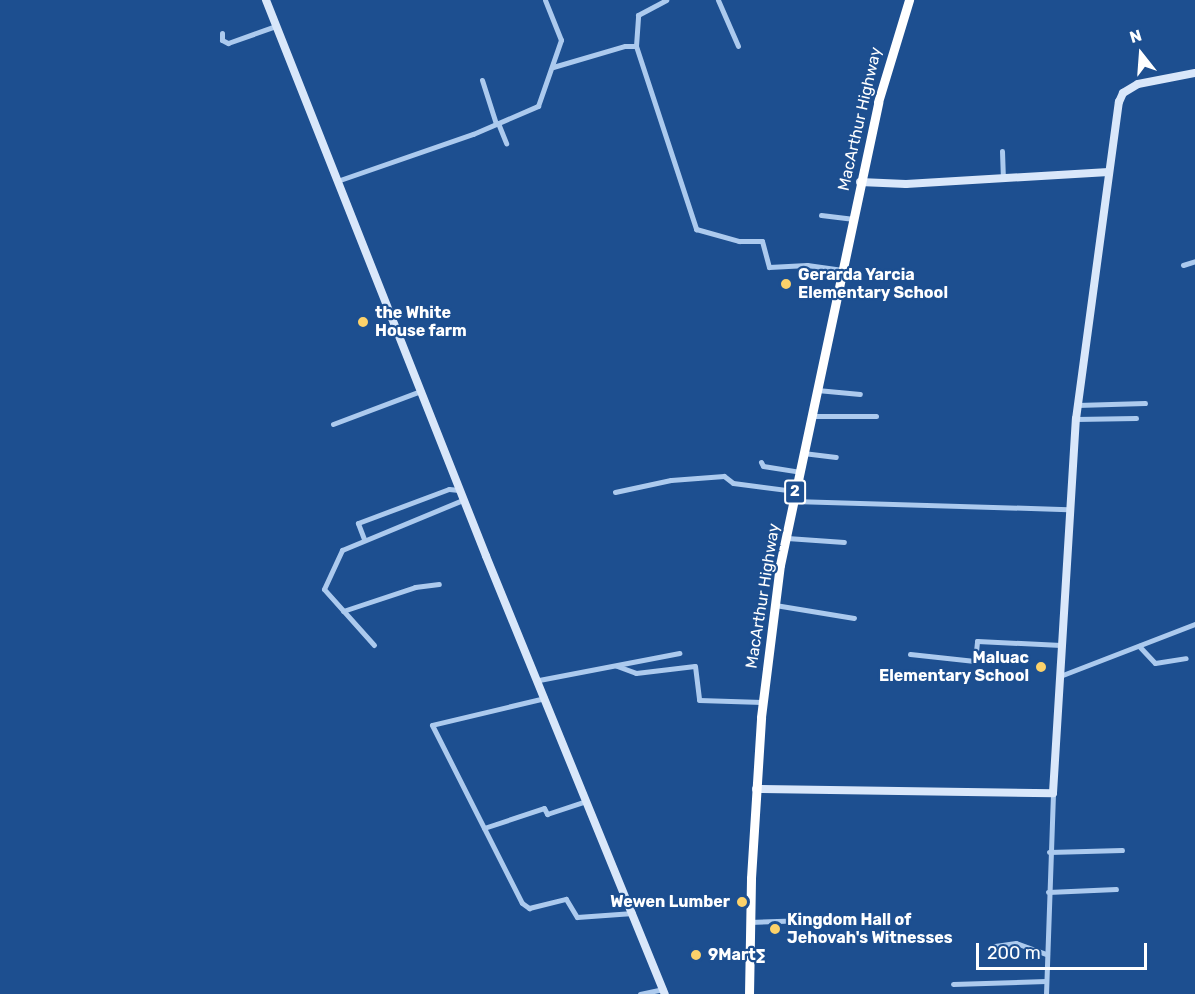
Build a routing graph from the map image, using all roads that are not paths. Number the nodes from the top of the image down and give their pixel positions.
1 (266, 0) edge
2 (545, 0) edge
3 (666, 0) edge
4 (718, 0) edge
5 (909, 0) edge
6 (276, 26) junction
7 (222, 33) dead end
8 (636, 46) junction
9 (738, 46) dead end
10 (553, 67) junction
11 (1195, 73) edge
12 (482, 80) dead end
13 (497, 124) junction
14 (506, 143) dead end
15 (1002, 151) dead end
16 (1109, 172) junction
17 (1003, 176) junction
18 (337, 180) junction
19 (860, 182) junction
20 (821, 215) dead end
21 (852, 219) junction
22 (1195, 261) edge
23 (1184, 265) dead end
24 (841, 270) junction
25 (815, 389) junction
26 (421, 391) junction
27 (861, 394) dead end
28 (1145, 403) dead end
29 (1077, 405) junction
30 (810, 416) junction
31 (876, 416) dead end
32 (1136, 418) dead end
33 (1076, 419) junction
34 (333, 424) dead end
35 (803, 453) junction
36 (836, 457) dead end
37 (761, 462) dead end
38 (799, 472) junction
39 (459, 490) junction
40 (615, 492) dead end
41 (794, 496) junction
42 (463, 500) junction
43 (1068, 509) junction
44 (364, 538) junction
45 (787, 538) junction
46 (844, 542) dead end
47 (439, 584) dead end
48 (775, 605) junction
49 (343, 611) junction
50 (854, 618) dead end
51 (1195, 624) edge
52 (374, 645) dead end
53 (1061, 645) junction
54 (1139, 646) junction
55 (679, 653) dead end
56 (910, 654) dead end
57 (1186, 658) dead end
58 (617, 666) junction
59 (1060, 676) junction
60 (538, 680) junction
61 (545, 698) junction
62 (762, 702) junction
63 (756, 789) junction
64 (1053, 793) junction
65 (586, 801) junction
66 (484, 828) junction
67 (1122, 850) dead end
68 (1049, 852) junction
69 (1116, 889) dead end
70 (1048, 892) junction
71 (634, 913) junction
72 (785, 921) dead end
73 (749, 922) junction
74 (995, 946) dead end
75 (1047, 954) junction
76 (1046, 981) junction
77 (953, 984) dead end
78 (664, 992) edge
79 (640, 994) edge
80 (749, 994) edge
81 (1046, 994) edge

1 - 6 street
2 - 10 street
3 - 8 street
4 - 9 street
5 - 19 highway, MacArthur Highway / 2
6 - 7 street
6 - 18 street
8 - 10 street
8 - 24 street
10 - 13 street
11 - 16 street
12 - 13 street
13 - 14 street
13 - 18 street
15 - 17 street
16 - 17 street
16 - 29 street
17 - 19 street
18 - 26 street
19 - 21 highway, MacArthur Highway / 2
20 - 21 street
21 - 24 highway, MacArthur Highway / 2
22 - 23 street
24 - 25 highway, MacArthur Highway / 2
25 - 27 street
25 - 30 highway, MacArthur Highway / 2
26 - 34 street
26 - 39 street
28 - 29 street
29 - 33 street
30 - 31 street
30 - 35 highway, MacArthur Highway / 2
32 - 33 street
33 - 43 street
35 - 36 street
35 - 38 highway, MacArthur Highway / 2
37 - 38 street
38 - 41 highway, MacArthur Highway / 2
39 - 42 street
39 - 44 street
40 - 41 street
41 - 43 street
41 - 45 highway, MacArthur Highway / 2
42 - 44 street
42 - 60 street
43 - 53 street
44 - 49 street
45 - 46 street
45 - 48 highway, MacArthur Highway / 2
47 - 49 street
48 - 50 street
48 - 62 highway, MacArthur Highway / 2
49 - 52 street
51 - 54 street
53 - 56 street
53 - 59 street
54 - 57 street
54 - 59 street
55 - 58 street
58 - 60 street
58 - 62 street
59 - 64 street
60 - 61 street
61 - 65 street
61 - 66 street
62 - 63 highway, MacArthur Highway / 2
63 - 64 street
63 - 73 highway, MacArthur Highway / 2
64 - 68 street
65 - 66 street
65 - 71 street
66 - 71 street
67 - 68 street
68 - 70 street
69 - 70 street
70 - 75 street
71 - 78 street
72 - 73 street
73 - 80 highway, MacArthur Highway / 2
74 - 75 street
75 - 76 street
76 - 77 street
76 - 81 street
78 - 79 street

